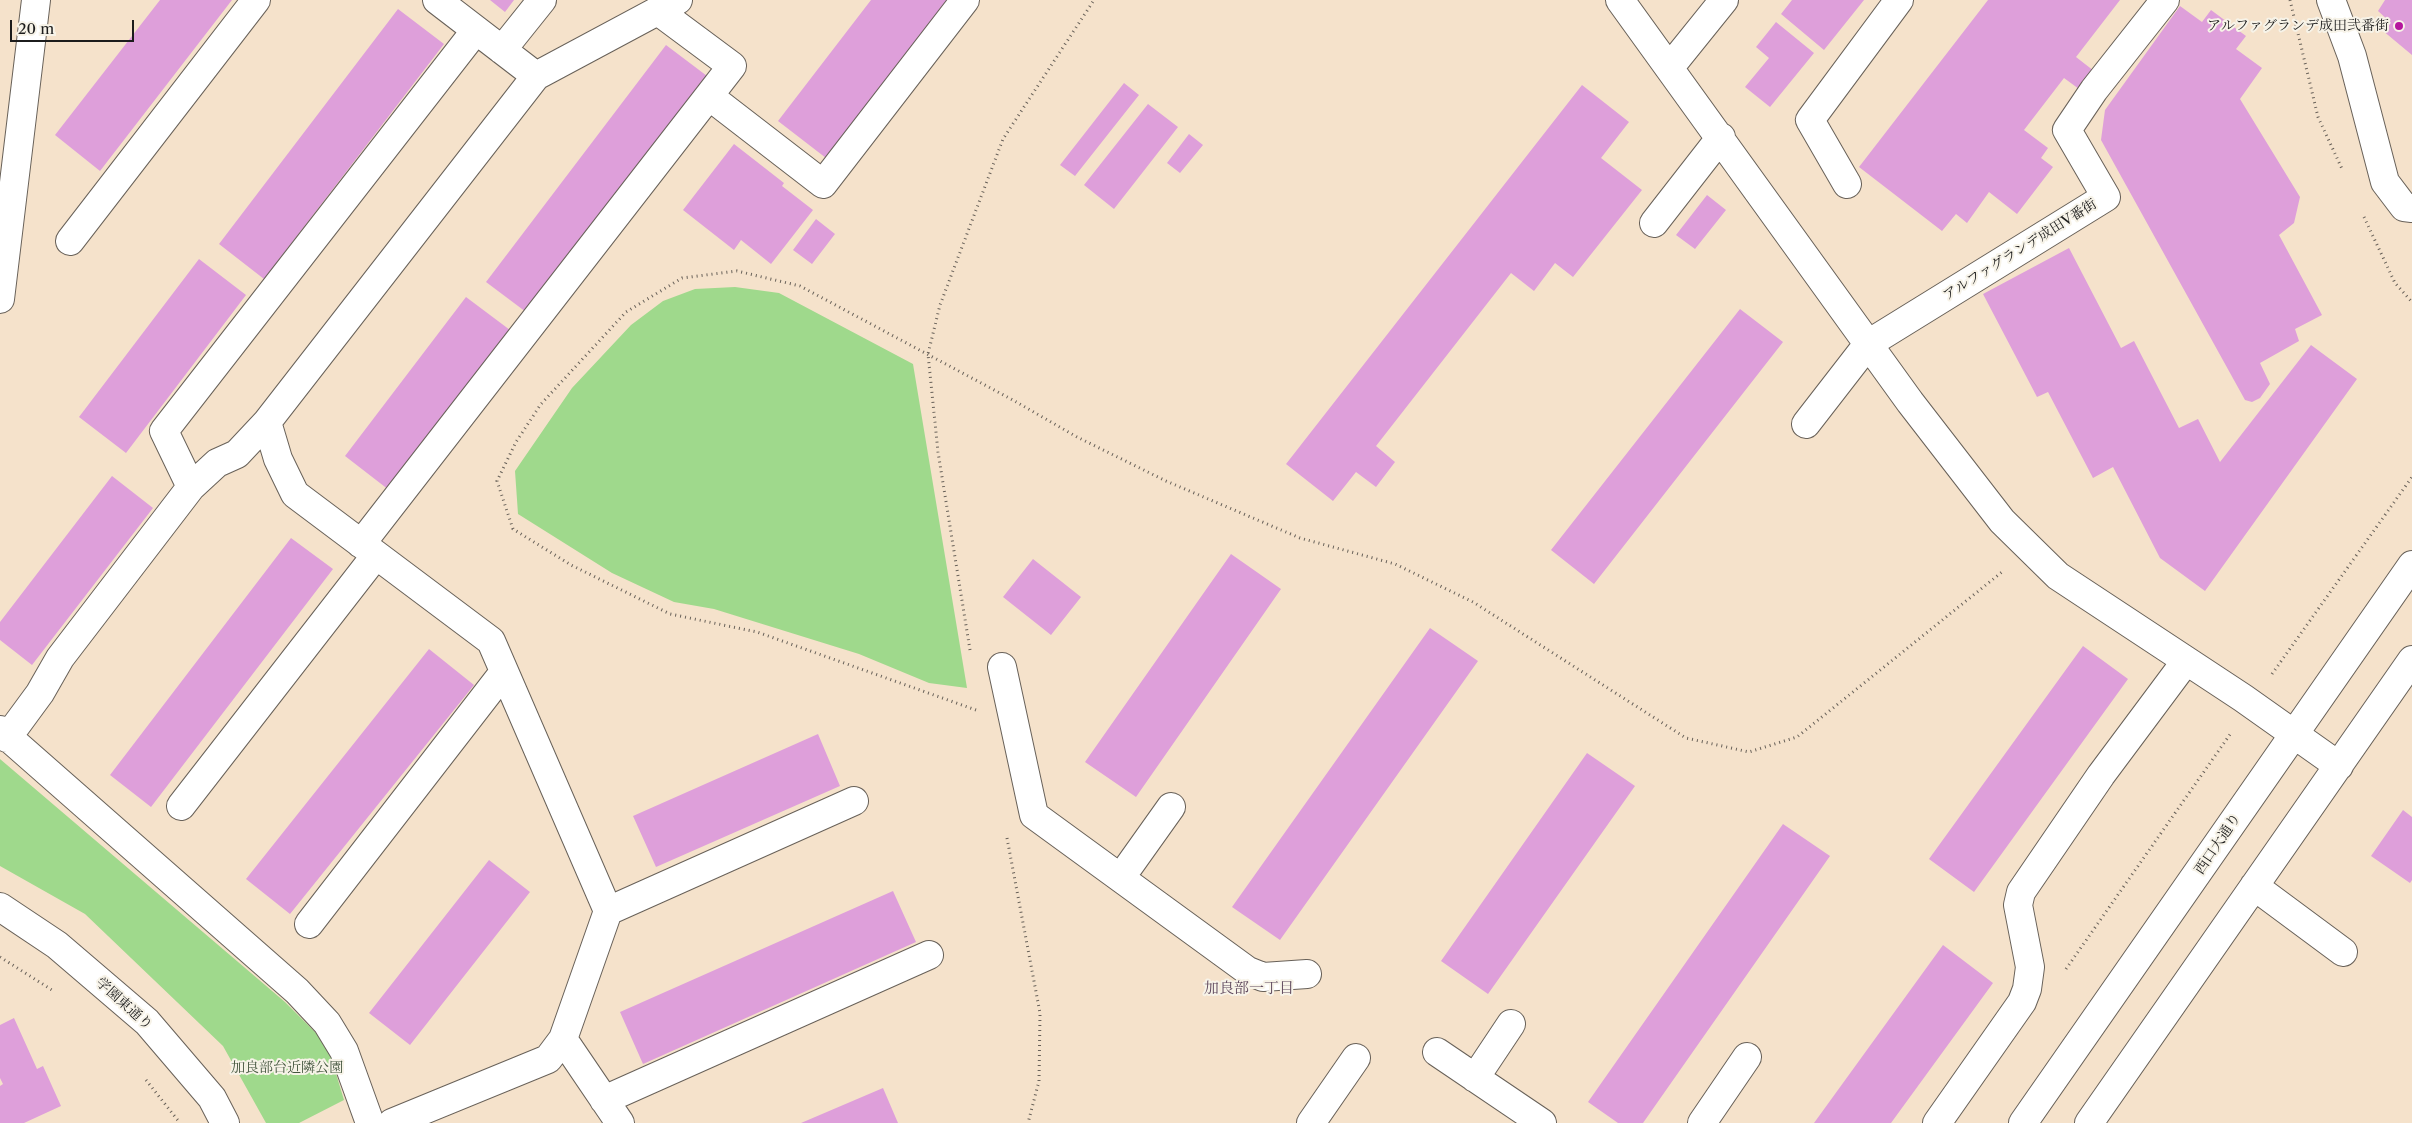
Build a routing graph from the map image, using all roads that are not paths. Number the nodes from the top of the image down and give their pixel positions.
1 (36, 0) edge
2 (256, 0) edge
3 (438, 0) edge
4 (542, 0) edge
5 (965, 0) edge
6 (1620, 0) edge
7 (1724, 0) edge
8 (1899, 0) edge
9 (2165, 0) edge
10 (2331, 0) edge
11 (668, 5) edge
12 (476, 30) junction
13 (502, 50) junction
14 (1670, 67) junction
15 (536, 76) junction
16 (709, 96) junction
17 (1721, 137) junction
18 (1847, 184) dead end
19 (2412, 208) edge
20 (1654, 223) dead end
21 (70, 241) dead end
22 (0, 299) edge
23 (1868, 344) junction
24 (267, 422) junction
25 (1806, 424) dead end
26 (191, 487) junction
27 (368, 549) junction
28 (2412, 565) edge
29 (2412, 660) edge
30 (2186, 661) junction
31 (1002, 667) dead end
32 (504, 672) junction
33 (2293, 733) junction
34 (4, 734) edge
35 (2339, 766) junction
36 (854, 801) dead end
37 (181, 806) dead end
38 (1172, 807) dead end
39 (1130, 866) dead end
40 (2254, 886) junction
41 (0, 907) edge
42 (608, 911) junction
43 (308, 924) dead end
44 (2343, 952) dead end
45 (928, 956) dead end
46 (1307, 974) dead end
47 (1511, 1024) dead end
48 (563, 1039) junction
49 (1437, 1052) dead end
50 (1747, 1057) dead end
51 (1356, 1058) dead end
52 (1475, 1078) junction
53 (604, 1100) junction
54 (225, 1123) edge
55 (370, 1123) edge
56 (392, 1123) edge
57 (620, 1123) edge
58 (1311, 1123) edge
59 (1542, 1123) edge
60 (1702, 1123) edge
61 (1937, 1123) edge
62 (2024, 1123) edge
63 (2089, 1123) edge

1 - 22 street
2 - 21 street
3 - 12 street
4 - 13 street
5 - 16 street
6 - 14 street
7 - 14 street
8 - 18 street
9 - 23 street, アルファグランデ成田V番街
10 - 19 street
11 - 15 street
11 - 16 street
12 - 13 street
12 - 26 street
13 - 15 street
14 - 17 street
15 - 24 street
16 - 27 street
17 - 20 street
17 - 23 street
23 - 25 street, アルファグランデ成田V番街
23 - 30 street
24 - 26 street
24 - 27 street
26 - 34 street
27 - 32 street
27 - 37 street
28 - 33 street, 西口大通り
29 - 35 street
30 - 33 street
30 - 61 street
31 - 46 street
32 - 42 street
32 - 43 street
33 - 35 street
33 - 62 street, 西口大通り
34 - 55 street
35 - 40 street
36 - 42 street
38 - 39 street
40 - 44 street
40 - 63 street
41 - 54 street, 学園東通り
42 - 48 street
45 - 53 street
47 - 52 street
48 - 53 street
48 - 56 street
49 - 52 street
50 - 60 street
51 - 58 street
52 - 59 street
53 - 57 street

